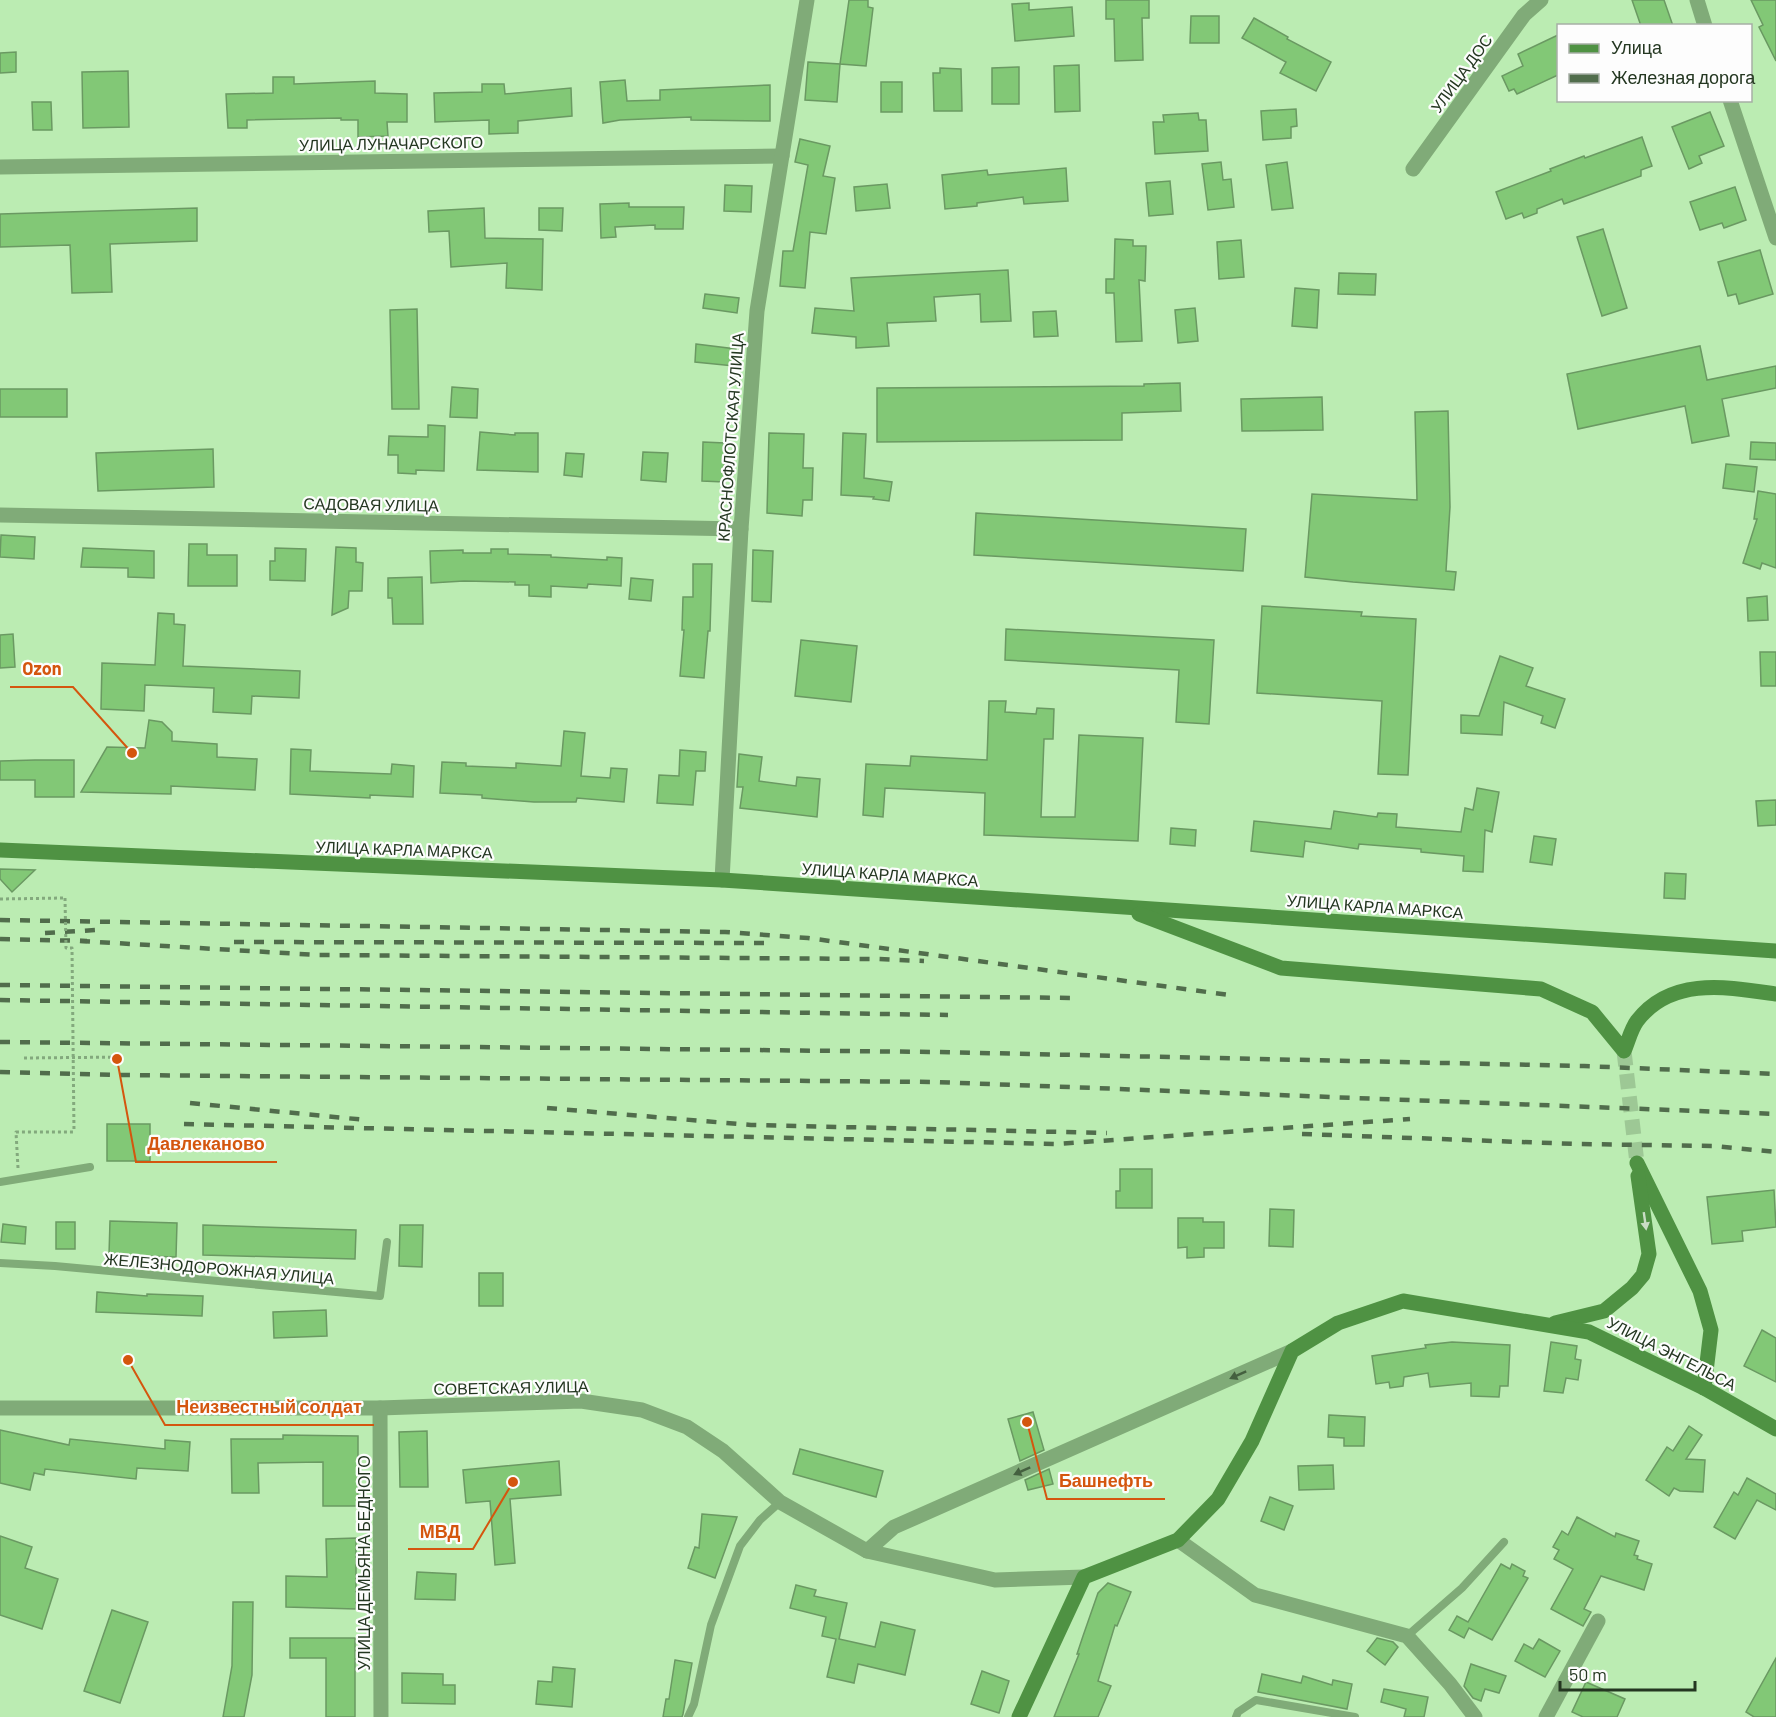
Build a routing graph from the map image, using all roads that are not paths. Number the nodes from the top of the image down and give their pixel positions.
1 (807, 0) edge
2 (1541, 0) edge
3 (1697, 0) edge
4 (1705, 24) edge
5 (1731, 102) edge
6 (782, 156) junction
7 (0, 167) edge
8 (1413, 169) dead end
9 (1776, 238) edge
10 (0, 515) edge
11 (741, 529) junction
12 (0, 850) edge
13 (722, 880) junction
14 (1122, 908) junction
15 (1776, 951) edge
16 (1776, 994) edge
17 (90, 1167) dead end
18 (0, 1182) edge
19 (387, 1242) dead end
20 (0, 1263) edge
21 (1550, 1325) junction
22 (1292, 1351) junction
23 (1704, 1388) junction
24 (0, 1408) edge
25 (380, 1408) junction
26 (1776, 1429) edge
27 (780, 1502) junction
28 (1178, 1540) junction
29 (1504, 1542) dead end
30 (867, 1551) junction
31 (1084, 1577) junction
32 (1598, 1621) dead end
33 (1407, 1636) junction
34 (381, 1717) edge
35 (688, 1717) edge
36 (1019, 1717) edge
37 (1236, 1717) edge
38 (1355, 1717) edge
39 (1475, 1717) edge
40 (1546, 1717) edge

1 - 6 street, КРАСНОФЛОТСКАЯ УЛИЦА
2 - 8 street, УЛИЦА ДОС
3 - 4 street
5 - 9 street
6 - 7 street, УЛИЦА ЛУНАЧАРСКОГО
6 - 11 street, КРАСНОФЛОТСКАЯ УЛИЦА
10 - 11 street, САДОВАЯ УЛИЦА
11 - 13 street, КРАСНОФЛОТСКАЯ УЛИЦА
12 - 13 street, УЛИЦА КАРЛА МАРКСА
13 - 14 street, УЛИЦА КАРЛА МАРКСА
14 - 15 street, УЛИЦА КАРЛА МАРКСА
14 - 16 street
17 - 18 lane
19 - 20 lane, ЖЕЛЕЗНОДОРОЖНАЯ УЛИЦА
21 - 22 street, УЛИЦА ЭНГЕЛЬСА
21 - 23 street, УЛИЦА ЭНГЕЛЬСА
23 -> 21 street
22 - 28 street
22 -> 30 street
23 - 26 street, УЛИЦА ЭНГЕЛЬСА
24 - 25 street, СОВЕТСКАЯ УЛИЦА
25 - 27 street, СОВЕТСКАЯ УЛИЦА
25 - 34 street, УЛИЦА ДЕМЬЯНА БЕДНОГО
27 - 30 street, СОВЕТСКАЯ УЛИЦА
27 - 35 lane
28 - 31 street
28 - 33 street
29 - 33 lane
30 - 31 street, СОВЕТСКАЯ УЛИЦА
31 - 36 street
32 - 40 street
33 - 39 street
37 - 38 lane

